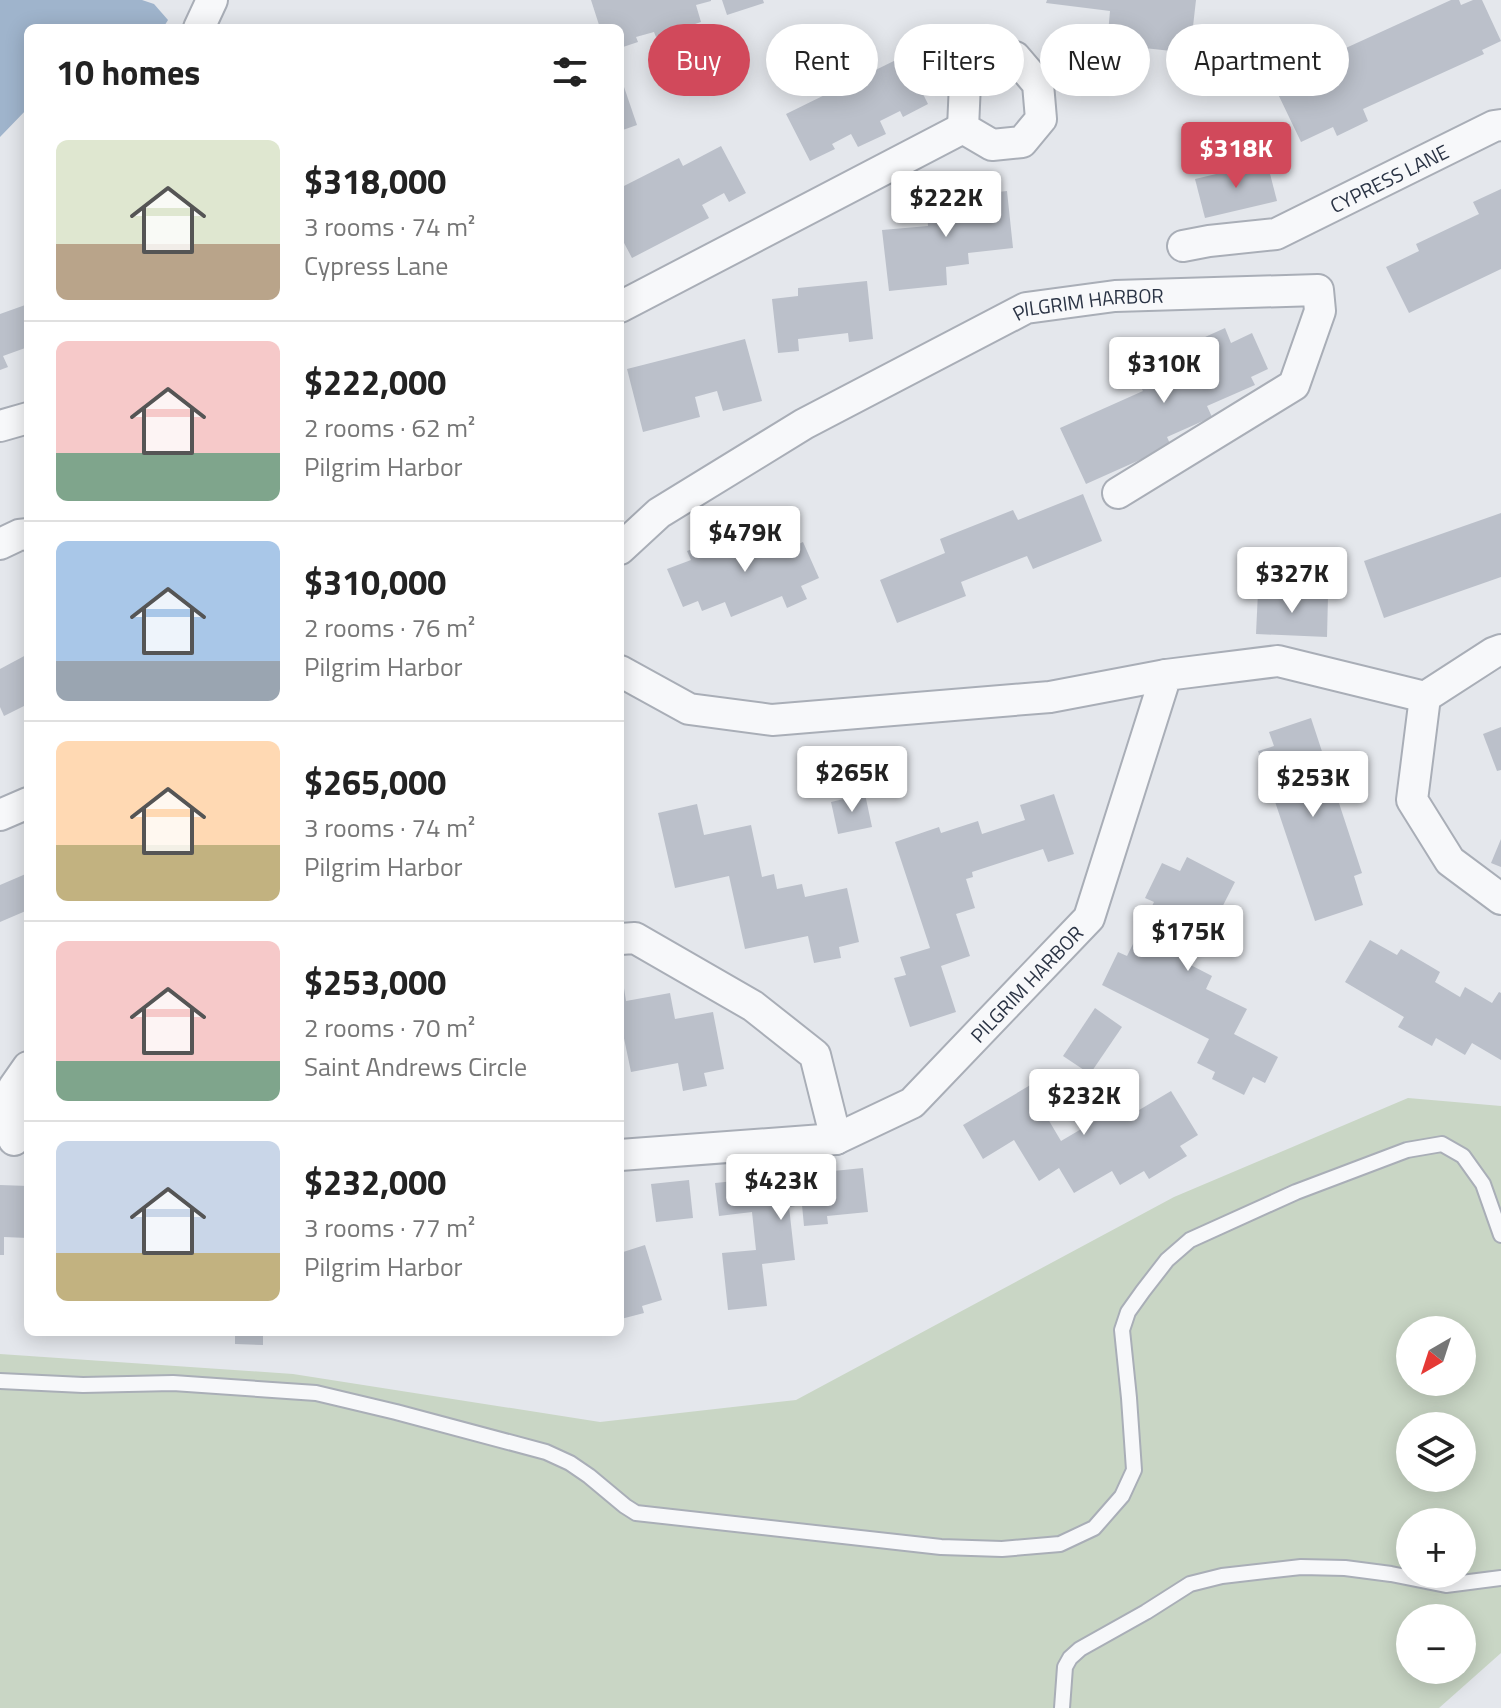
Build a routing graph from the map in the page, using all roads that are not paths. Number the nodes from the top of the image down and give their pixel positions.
1 (212, 0) edge
2 (201, 24) edge
3 (1501, 125) edge
4 (963, 128) dead end
5 (1183, 246) dead end
6 (624, 305) edge
7 (24, 419) edge
8 (0, 426) edge
9 (1118, 493) dead end
10 (24, 534) edge
11 (0, 544) edge
12 (624, 545) edge
13 (1501, 650) edge
14 (624, 673) edge
15 (1166, 675) junction
16 (1425, 697) junction
17 (24, 805) edge
18 (0, 815) edge
19 (1501, 899) edge
20 (624, 939) edge
21 (24, 1073) edge
22 (836, 1139) junction
23 (14, 1141) edge
24 (624, 1155) edge
25 (1501, 1235) edge
26 (0, 1381) edge
27 (1501, 1578) edge
28 (1062, 1708) edge

1 - 2 street
3 - 5 street, CYPRESS LANE
4 - 6 street
7 - 8 street
9 - 12 street, PILGRIM HARBOR
10 - 11 street
13 - 16 street
14 - 15 street
15 - 16 street
15 - 22 street, PILGRIM HARBOR
16 - 19 street
17 - 18 street
20 - 22 street
21 - 23 street
22 - 24 street, PILGRIM HARBOR
25 - 26 lane
27 - 28 lane

